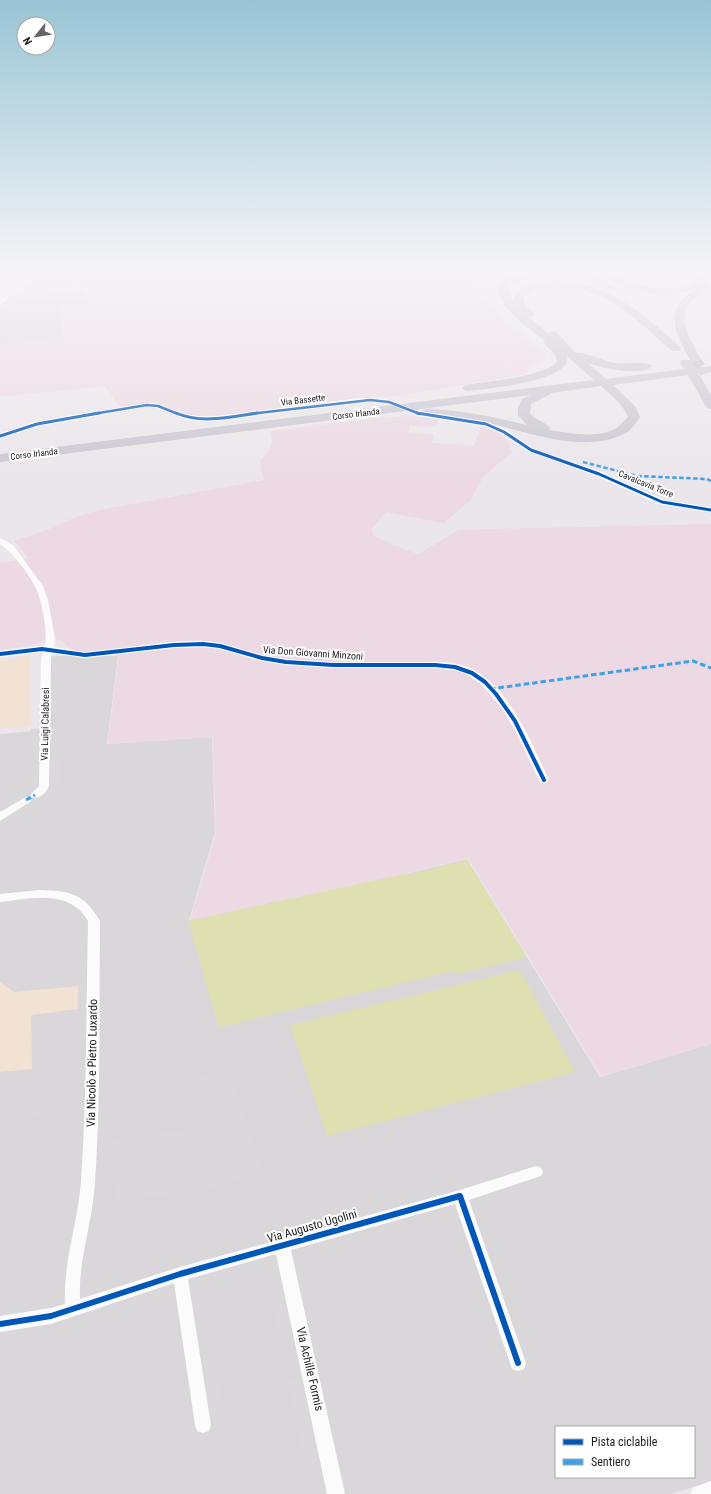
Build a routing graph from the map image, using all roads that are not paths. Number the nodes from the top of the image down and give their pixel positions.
1 (548, 340) edge
2 (549, 340) edge
3 (557, 340) edge
4 (559, 340) edge
5 (665, 340) edge
6 (667, 340) edge
7 (679, 340) edge
8 (687, 340) edge
9 (676, 349) junction
10 (711, 359) edge
11 (710, 372) edge
12 (571, 386) junction
13 (711, 405) edge
14 (297, 416) junction
15 (324, 418) junction
16 (0, 436) edge
17 (590, 436) junction
18 (0, 453) edge
19 (0, 458) edge
20 (599, 474) joint
21 (707, 510) edge
22 (0, 540) edge
23 (48, 649) junction
24 (0, 654) edge
25 (544, 780) dead end
26 (0, 817) edge
27 (0, 898) edge
28 (536, 1172) dead end
29 (460, 1196) junction
30 (282, 1245) junction
31 (180, 1274) junction
32 (73, 1309) junction
33 (0, 1324) edge
34 (518, 1363) dead end
35 (203, 1425) dead end
36 (711, 1490) edge
37 (336, 1494) edge
38 (699, 1494) edge

1 - 14 highway
2 - 17 highway
3 - 17 highway
4 - 10 highway
5 - 9 highway
6 - 9 highway
7 - 8 highway
9 - 13 highway
11 - 12 highway, Corso Irlanda
11 - 14 highway, Corso Irlanda
12 - 15 highway, Corso Irlanda
12 - 17 highway
14 - 18 highway, Corso Irlanda
15 - 17 highway
15 - 19 highway, Corso Irlanda
16 - 20 street, Via Bassette
20 - 21 street, Cavalcavia Torre
22 - 23 street
23 - 24 street, Via Don Giovanni Minzoni
23 - 25 street, Via Don Giovanni Minzoni
23 - 26 street, Via Luigi Calabresi
27 - 32 street, Via Nicolò e Pietro Luxardo
28 - 29 street, Via Augusto Ugolini
29 - 30 street, Via Augusto Ugolini
29 - 34 street
30 - 31 street, Via Augusto Ugolini
30 - 37 street, Via Achille Formis
31 - 32 street, Via Augusto Ugolini
31 - 35 street
32 - 33 street, Via Augusto Ugolini
36 - 38 street

